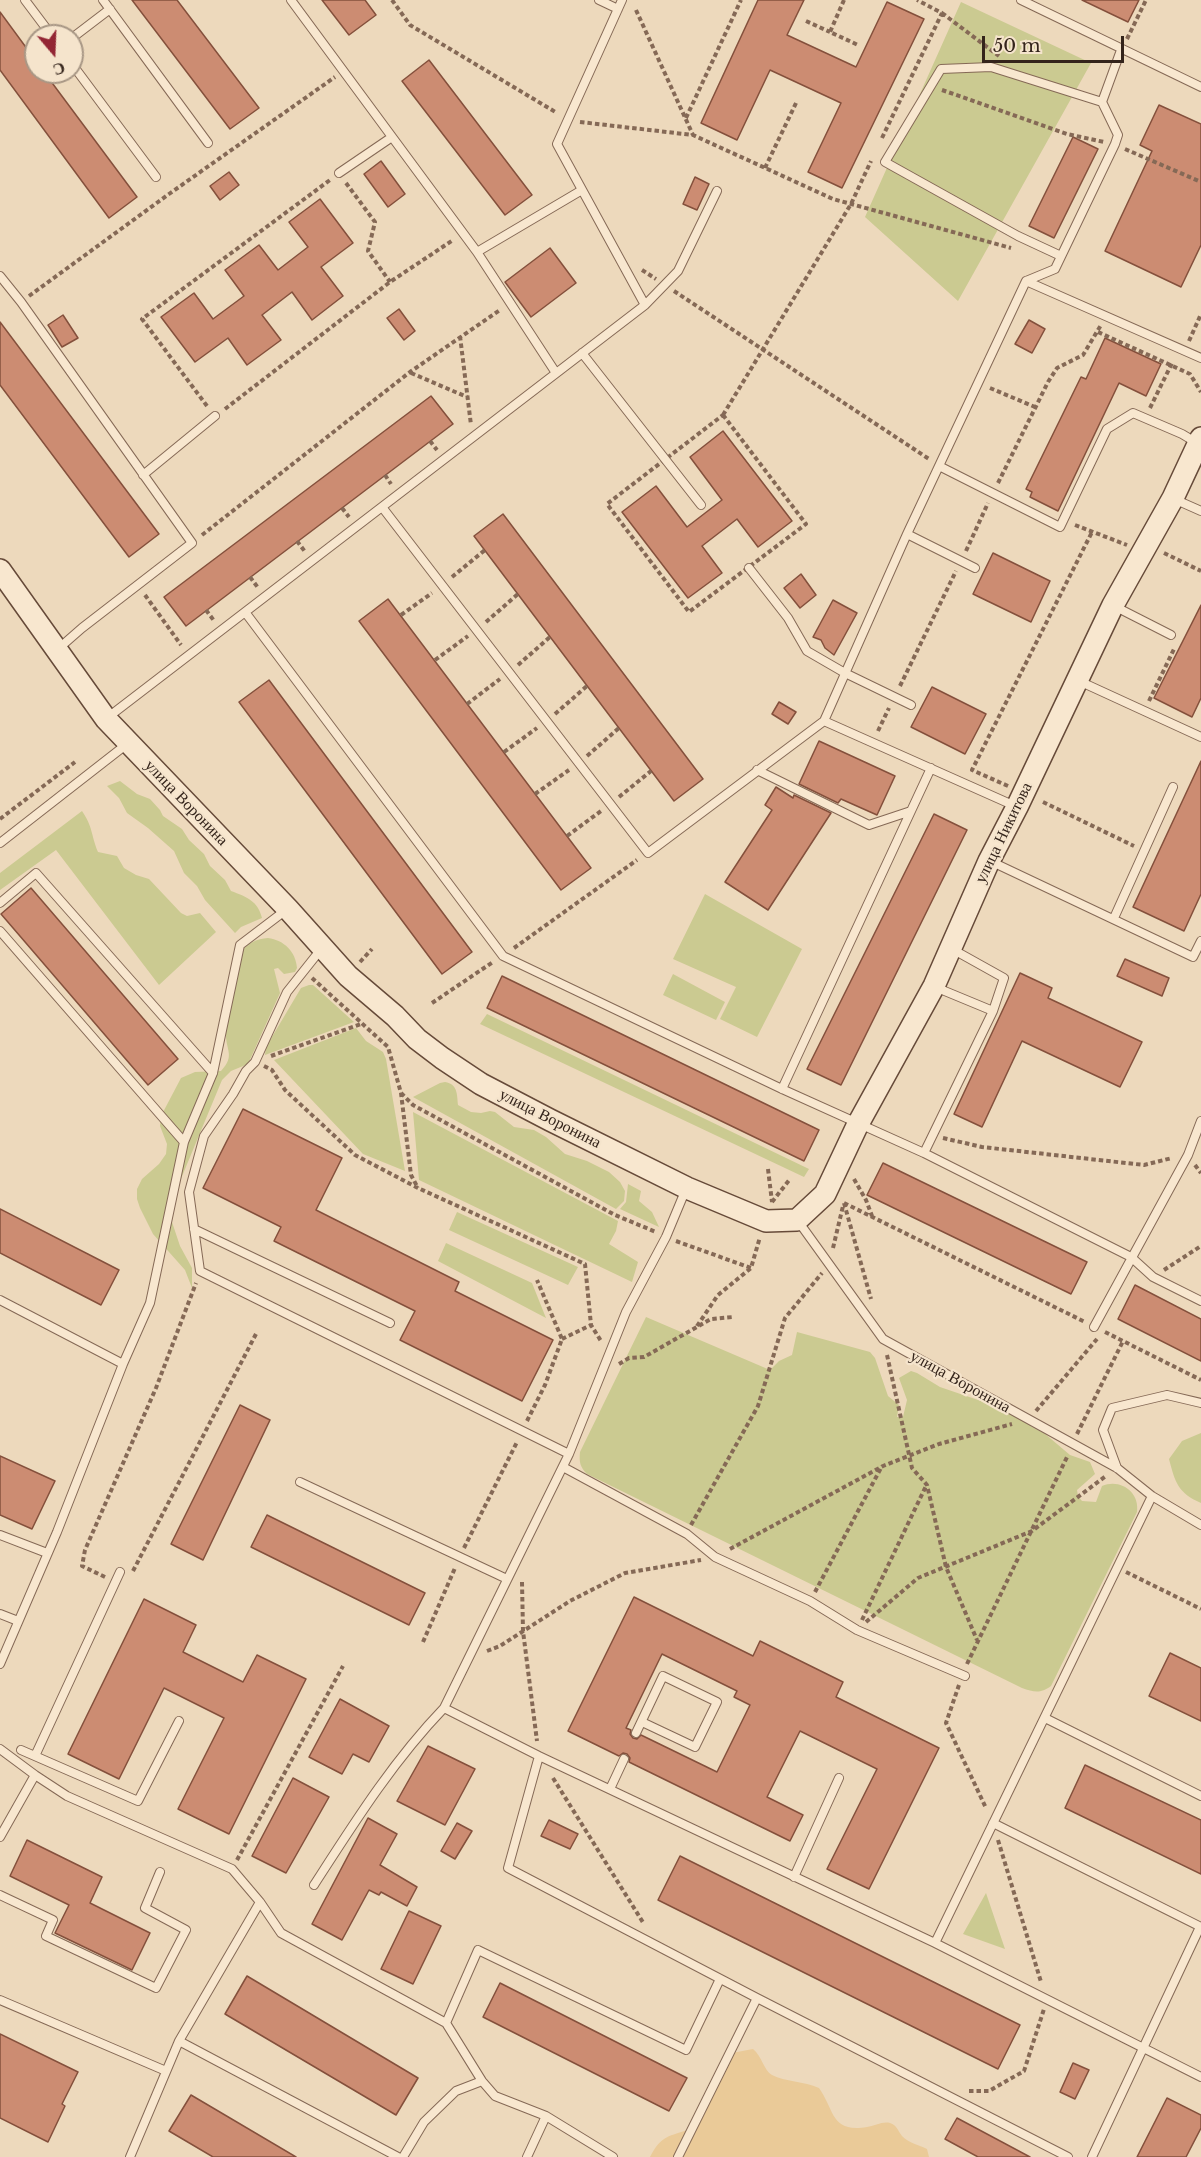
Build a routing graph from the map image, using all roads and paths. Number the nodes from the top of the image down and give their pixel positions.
1 (25, 0) edge
2 (103, 0) edge
3 (291, 0) edge
4 (392, 0) edge
5 (599, 0) edge
6 (622, 0) edge
7 (741, 0) edge
8 (844, 0) edge
9 (917, 0) edge
10 (1021, 0) edge
11 (1146, 0) edge
12 (110, 9) junction
13 (618, 9) junction
14 (636, 10) dead end
15 (942, 12) junction
16 (806, 21) dead end
17 (42, 24) edge
18 (84, 29) edge
19 (830, 32) junction
20 (858, 45) dead end
21 (1121, 50) junction
22 (1000, 56) dead end
23 (344, 71) junction
24 (911, 78) junction
25 (84, 80) edge
26 (931, 86) junction
27 (1201, 87) edge
28 (1102, 102) junction
29 (796, 103) dead end
30 (686, 119) junction
31 (568, 120) junction
32 (693, 135) junction
33 (392, 137) junction
34 (881, 141) dead end
35 (208, 143) dead end
36 (1115, 144) junction
37 (876, 152) dead end
38 (765, 168) junction
39 (339, 173) junction
40 (156, 177) dead end
41 (1201, 182) edge
42 (582, 190) junction
43 (717, 192) dead end
44 (851, 204) junction
45 (462, 233) junction
46 (1012, 248) dead end
47 (477, 252) junction
48 (618, 254) junction
49 (1061, 256) junction
50 (0, 276) edge
51 (1026, 281) junction
52 (390, 282) junction
53 (664, 285) junction
54 (21, 302) junction
55 (511, 303) junction
56 (645, 305) junction
57 (1201, 315) edge
58 (1105, 316) junction
59 (1098, 332) junction
60 (460, 336) junction
61 (763, 350) junction
62 (1185, 351) junction
63 (582, 353) junction
64 (1201, 358) edge
65 (1170, 364) junction
66 (410, 372) junction
67 (556, 373) junction
68 (978, 383) junction
69 (1201, 392) edge
70 (468, 398) junction
71 (1035, 407) junction
72 (1148, 413) dead end
73 (723, 415) dead end
74 (215, 416) junction
75 (473, 437) junction
76 (1200, 441) edge
77 (939, 466) junction
78 (143, 476) junction
79 (993, 493) junction
80 (1173, 498) junction
81 (701, 505) dead end
82 (382, 507) junction
83 (1201, 511) edge
84 (1063, 520) junction
85 (1092, 532) junction
86 (907, 534) junction
87 (192, 543) junction
88 (1128, 546) dead end
89 (1163, 553) dead end
90 (961, 561) junction
91 (748, 568) dead end
92 (975, 568) dead end
93 (0, 570) edge
94 (1201, 571) edge
95 (137, 585) junction
96 (1113, 605) junction
97 (244, 612) junction
98 (1171, 634) joint
99 (57, 650) junction
100 (188, 656) junction
101 (845, 673) junction
102 (1077, 681) junction
103 (895, 697) junction
104 (911, 705) dead end
105 (106, 719) junction
106 (1164, 720) junction
107 (824, 721) junction
108 (1201, 737) edge
109 (872, 742) junction
110 (129, 743) junction
111 (75, 762) dead end
112 (931, 768) junction
113 (757, 770) junction
114 (1173, 787) dead end
115 (1014, 797) junction
116 (1043, 801) dead end
117 (911, 811) junction
118 (0, 819) edge
119 (0, 843) edge
120 (1144, 851) junction
121 (648, 853) junction
122 (989, 861) junction
123 (0, 903) edge
124 (288, 909) junction
125 (1114, 918) junction
126 (0, 931) edge
127 (1201, 941) edge
128 (322, 947) junction
129 (951, 949) junction
130 (503, 956) junction
131 (304, 971) junction
132 (934, 986) junction
133 (432, 1003) dead end
134 (993, 1011) junction
135 (361, 1024) junction
136 (255, 1062) junction
137 (213, 1072) junction
138 (782, 1089) junction
139 (400, 1093) junction
140 (1201, 1121) edge
141 (858, 1124) junction
142 (933, 1136) junction
143 (184, 1142) junction
144 (924, 1153) junction
145 (1188, 1155) junction
146 (1201, 1163) edge
147 (768, 1169) dead end
148 (790, 1179) dead end
149 (854, 1179) dead end
150 (418, 1188) junction
151 (687, 1188) junction
152 (838, 1200) dead end
153 (844, 1203) junction
154 (872, 1217) junction
155 (797, 1220) junction
156 (194, 1229) junction
157 (657, 1233) dead end
158 (760, 1237) dead end
159 (674, 1240) dead end
160 (1201, 1246) edge
161 (1131, 1257) junction
162 (830, 1264) junction
163 (751, 1268) junction
164 (201, 1271) junction
165 (1153, 1277) junction
166 (537, 1280) dead end
167 (0, 1299) edge
168 (1201, 1300) edge
169 (733, 1317) dead end
170 (390, 1323) dead end
171 (591, 1325) junction
172 (697, 1327) junction
173 (1094, 1327) junction
174 (257, 1332) dead end
175 (562, 1339) junction
176 (1123, 1341) junction
177 (604, 1348) dead end
178 (644, 1357) dead end
179 (123, 1364) junction
180 (1201, 1380) edge
181 (1201, 1403) edge
182 (522, 1431) junction
183 (1073, 1444) junction
184 (569, 1454) junction
185 (562, 1467) junction
186 (1117, 1468) junction
187 (498, 1480) dead end
188 (300, 1482) dead end
189 (1152, 1496) junction
190 (1201, 1525) edge
191 (1032, 1531) junction
192 (687, 1533) junction
193 (0, 1535) edge
194 (47, 1553) junction
195 (715, 1557) junction
196 (1118, 1567) junction
197 (946, 1568) junction
198 (120, 1572) dead end
199 (507, 1579) junction
200 (116, 1583) junction
201 (810, 1601) junction
202 (1201, 1609) edge
203 (0, 1614) edge
204 (18, 1621) junction
205 (856, 1630) junction
206 (977, 1641) junction
207 (470, 1659) junction
208 (0, 1664) edge
209 (343, 1666) dead end
210 (964, 1676) junction
211 (444, 1708) junction
212 (1045, 1718) junction
213 (179, 1721) dead end
214 (642, 1722) junction
215 (636, 1733) dead end
216 (0, 1749) edge
217 (21, 1750) dead end
218 (35, 1756) junction
219 (539, 1756) junction
220 (624, 1759) dead end
221 (35, 1775) junction
222 (839, 1778) dead end
223 (610, 1789) junction
224 (1201, 1796) edge
225 (993, 1823) junction
226 (0, 1838) edge
227 (232, 1869) junction
228 (160, 1872) dead end
229 (794, 1876) junction
230 (314, 1885) dead end
231 (0, 1895) edge
232 (260, 1902) junction
233 (1201, 1927) edge
234 (935, 1944) junction
235 (720, 1979) junction
236 (756, 1998) junction
237 (0, 2000) edge
238 (1047, 2000) junction
239 (446, 2024) junction
240 (179, 2041) junction
241 (1145, 2049) junction
242 (166, 2071) junction
243 (1201, 2077) edge
244 (482, 2081) junction
245 (942, 2092) junction
246 (546, 2116) junction
247 (130, 2157) edge
248 (398, 2157) edge
249 (403, 2157) edge
250 (527, 2157) edge
251 (613, 2157) edge
252 (678, 2157) edge
253 (1068, 2157) edge
254 (1092, 2157) edge

1 - 17 lane
2 - 12 lane
3 - 23 lane
4 - 31 path
5 - 13 lane
6 - 13 lane
7 - 30 path
8 - 19 path
9 - 15 path
10 - 21 lane
11 - 21 path
12 - 18 lane
12 - 35 lane
13 - 31 lane
14 - 30 path
15 - 22 path
15 - 24 path
16 - 19 path
19 - 20 path
21 - 27 lane
21 - 28 lane
23 - 33 lane
23 - 54 path
24 - 26 path
24 - 34 path
25 - 40 lane
26 - 28 lane
26 - 36 path
26 - 49 lane
28 - 36 lane
29 - 38 path
30 - 32 path
31 - 32 path
31 - 42 lane
32 - 38 path
33 - 39 lane
33 - 45 lane
36 - 41 path
36 - 49 lane
37 - 44 path
38 - 44 path
39 - 52 path
39 - 74 path
42 - 47 lane
42 - 48 lane
43 - 53 lane
44 - 46 path
44 - 61 path
45 - 47 lane
45 - 52 path
47 - 55 lane
48 - 53 path
48 - 56 lane
49 - 51 lane
50 - 54 lane
51 - 58 lane
51 - 68 lane
52 - 74 path
53 - 56 lane
53 - 61 path
54 - 78 lane
55 - 60 path
55 - 67 lane
56 - 63 lane
57 - 62 path
58 - 59 path
58 - 62 lane
59 - 65 path
59 - 71 path
60 - 66 path
60 - 70 path
61 - 73 path
61 - 77 path
62 - 64 lane
62 - 65 path
63 - 67 lane
63 - 81 lane
65 - 69 path
65 - 72 path
66 - 70 path
66 - 87 path
67 - 75 lane
68 - 71 path
68 - 77 lane
70 - 75 path
71 - 79 path
74 - 78 lane
75 - 82 lane
76 - 80 street, улица Никитова
76 - 84 lane
77 - 79 lane
77 - 86 lane
78 - 87 lane
79 - 84 lane
79 - 90 path
80 - 83 lane
80 - 96 street, улица Никитова
82 - 97 lane
82 - 121 lane
84 - 85 path
85 - 88 path
85 - 115 path
86 - 90 lane
86 - 101 lane
87 - 95 lane
89 - 94 path
90 - 92 lane
90 - 103 path
91 - 101 lane
93 - 99 street, улица Воронина
95 - 99 lane
95 - 100 path
96 - 98 lane
96 - 102 street, улица Никитова
97 - 100 lane
97 - 130 lane
98 - 106 path
99 - 105 street, улица Воронина
100 - 105 lane
101 - 103 lane
101 - 107 lane
102 - 106 lane
102 - 115 street, улица Никитова
103 - 104 lane
103 - 109 path
105 - 110 street, улица Воронина
106 - 108 lane
107 - 109 lane
107 - 113 lane
109 - 112 lane
110 - 119 lane
110 - 124 street, улица Воронина
111 - 118 path
112 - 115 lane
112 - 117 lane
113 - 117 lane
113 - 121 lane
114 - 120 lane
115 - 122 street, улица Никитова
116 - 120 path
117 - 138 lane
120 - 125 lane
121 - 130 path
122 - 125 lane
122 - 129 street, улица Никитова
123 - 137 lane
124 - 128 street, улица Воронина
124 - 137 lane
125 - 127 lane
126 - 143 lane
128 - 131 lane
128 - 151 street, улица Воронина
129 - 132 street, улица Никитова
129 - 134 lane
130 - 133 path
130 - 138 lane
131 - 135 path
131 - 136 lane
132 - 134 lane
132 - 141 street, улица Никитова
134 - 142 lane
135 - 136 path
135 - 139 path
136 - 150 path
136 - 156 lane
137 - 143 lane
138 - 141 lane
139 - 150 path
139 - 157 path
140 - 145 lane
141 - 144 lane
141 - 155 street, улица Никитова
142 - 144 lane
142 - 145 path
143 - 179 lane
144 - 161 lane
145 - 146 path
145 - 161 lane
147 - 148 path
149 - 154 path
150 - 171 path
151 - 155 street, улица Воронина
151 - 184 lane
152 - 153 path
153 - 154 path
153 - 162 path
154 - 173 path
155 - 162 lane, улица Воронина
156 - 164 lane
156 - 170 lane
158 - 163 path
159 - 163 path
160 - 165 path
161 - 165 lane
161 - 173 lane
162 - 183 lane, улица Воронина
162 - 192 path
163 - 172 path
164 - 182 lane
164 - 200 path
165 - 168 lane
166 - 175 path
167 - 179 lane
169 - 172 path
171 - 175 path
171 - 177 path
172 - 178 path
173 - 176 path
174 - 200 path
175 - 182 path
176 - 180 path
176 - 183 path
179 - 194 lane
181 - 186 lane
182 - 184 lane
182 - 187 path
183 - 186 lane, улица Воронина
183 - 191 path
184 - 185 lane
185 - 192 lane
185 - 199 lane
186 - 189 lane, улица Воронина
186 - 191 path
188 - 199 lane
189 - 190 lane, улица Воронина
189 - 196 lane
191 - 197 path
191 - 206 path
192 - 195 lane
193 - 194 lane
194 - 204 lane
195 - 201 lane
195 - 201 path
195 - 207 path
196 - 202 path
196 - 212 lane
197 - 205 path
197 - 205 path
197 - 206 path
198 - 200 lane
199 - 207 lane
200 - 218 lane
201 - 205 lane
203 - 204 lane
204 - 208 lane
205 - 210 lane
206 - 210 path
207 - 211 lane
209 - 227 path
210 - 225 path
211 - 219 lane
211 - 230 lane
212 - 224 lane
212 - 225 lane
213 - 218 lane
214 - 214 lane
214 - 215 lane
216 - 221 lane
217 - 218 lane
219 - 223 lane
219 - 235 lane
220 - 223 lane
221 - 226 lane
221 - 227 lane
222 - 229 lane
223 - 229 lane
225 - 233 lane
225 - 234 lane
225 - 238 path
227 - 232 lane
228 - 231 lane
229 - 234 lane
232 - 239 lane
232 - 240 lane
233 - 241 lane
234 - 238 lane
235 - 236 lane
235 - 239 lane
236 - 245 lane
236 - 252 lane
237 - 242 lane
238 - 241 lane
238 - 245 path
239 - 244 lane
240 - 242 lane
240 - 248 lane
241 - 243 lane
241 - 254 lane
242 - 247 lane
244 - 246 lane
244 - 249 lane
245 - 253 lane
246 - 250 lane
246 - 251 lane

